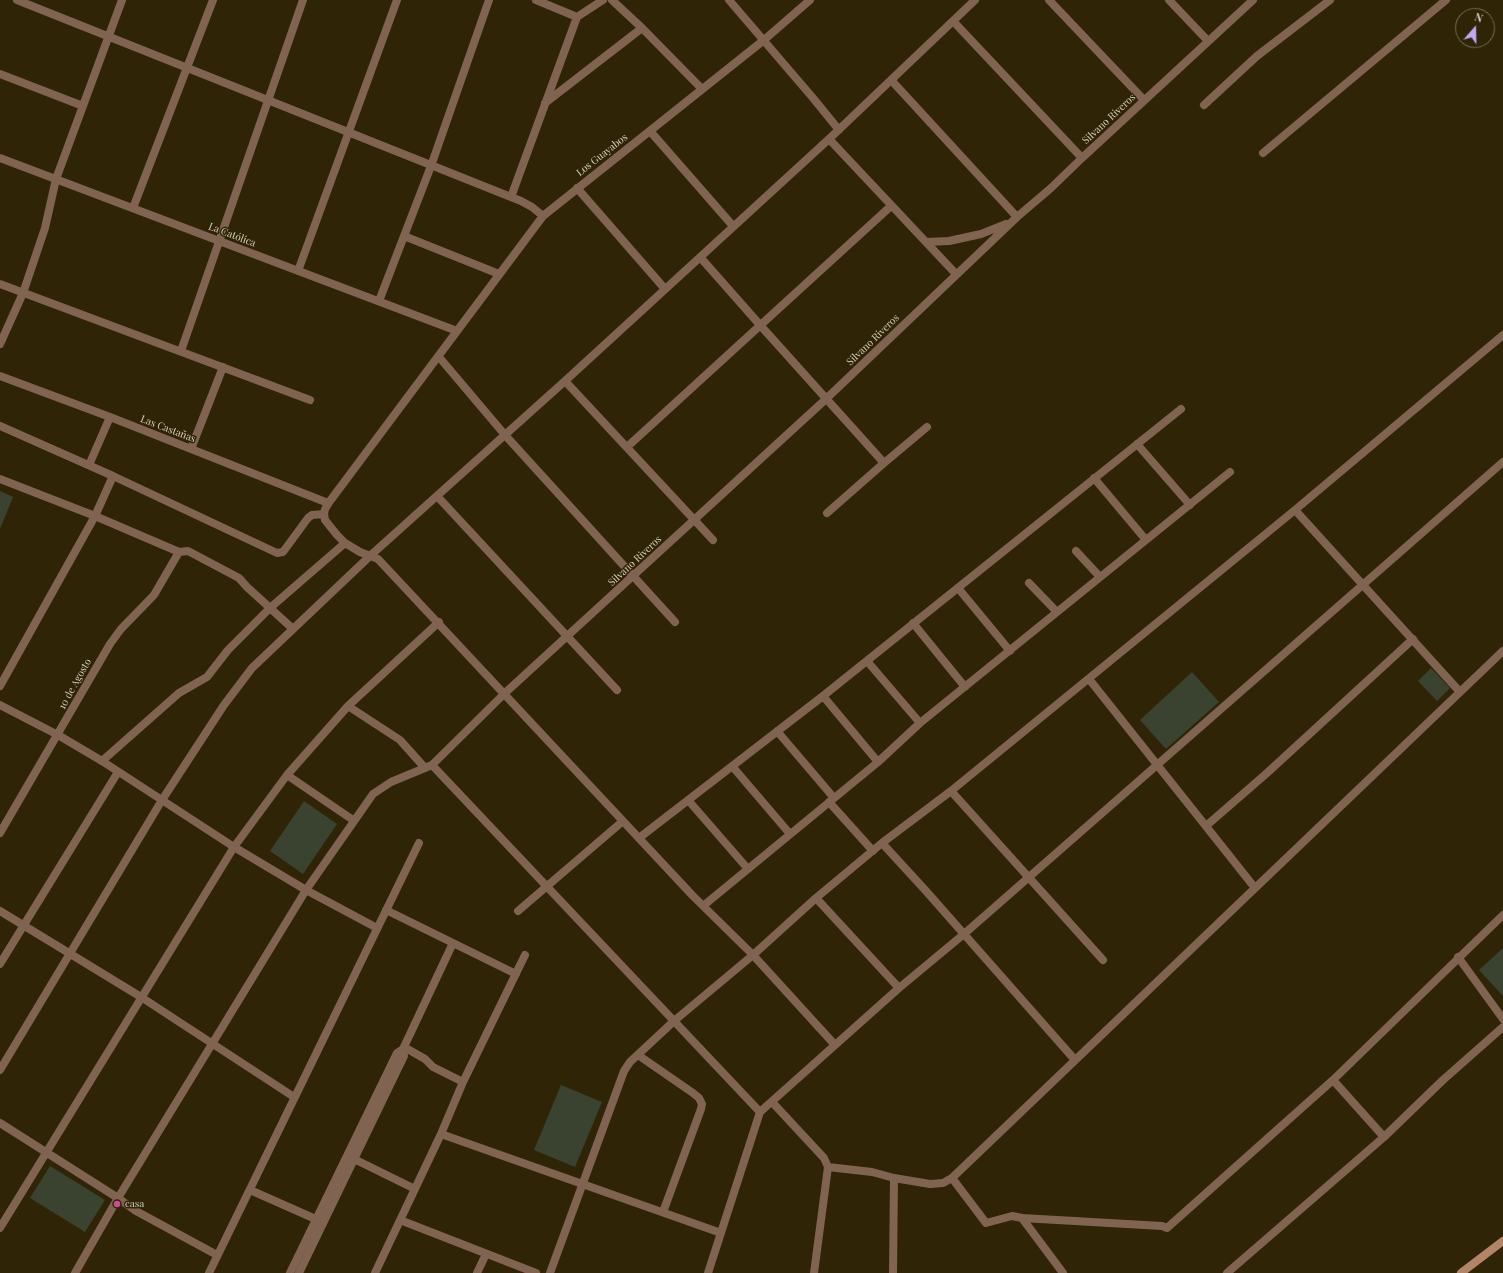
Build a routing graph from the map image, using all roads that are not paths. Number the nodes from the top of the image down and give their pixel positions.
1 (16, 0) edge
2 (122, 0) edge
3 (213, 0) edge
4 (303, 0) edge
5 (397, 0) edge
6 (489, 0) edge
7 (536, 0) edge
8 (603, 0) edge
9 (612, 0) edge
10 (729, 0) edge
11 (810, 0) edge
12 (976, 0) edge
13 (1049, 0) edge
14 (1169, 0) edge
15 (1253, 0) edge
16 (1330, 0) edge
17 (1446, 0) edge
18 (577, 17) junction
19 (953, 21) junction
20 (642, 28) junction
21 (108, 37) junction
22 (764, 40) junction
23 (1208, 41) junction
24 (187, 68) junction
25 (0, 74) edge
26 (892, 81) junction
27 (702, 89) junction
28 (267, 100) junction
29 (1144, 100) junction
30 (544, 104) junction
31 (1204, 105) dead end
32 (83, 106) junction
33 (839, 130) junction
34 (650, 131) junction
35 (349, 133) junction
36 (829, 139) junction
37 (1263, 153) dead end
38 (0, 158) edge
39 (1082, 158) junction
40 (431, 166) junction
41 (56, 180) junction
42 (577, 188) junction
43 (511, 197) junction
44 (891, 206) junction
45 (133, 208) junction
46 (543, 216) junction
47 (1017, 217) junction
48 (1010, 223) junction
49 (733, 226) junction
50 (404, 236) junction
51 (219, 241) junction
52 (926, 242) junction
53 (700, 257) junction
54 (298, 271) junction
55 (499, 274) junction
56 (956, 274) junction
57 (0, 284) edge
58 (665, 289) junction
59 (23, 293) junction
60 (379, 301) junction
61 (760, 325) junction
62 (457, 331) junction
63 (1503, 335) edge
64 (0, 344) edge
65 (181, 351) junction
66 (439, 357) junction
67 (223, 367) junction
68 (0, 376) edge
69 (565, 381) junction
70 (826, 399) junction
71 (310, 400) dead end
72 (1181, 409) dead end
73 (110, 417) junction
74 (0, 426) edge
75 (927, 427) dead end
76 (505, 435) junction
77 (1138, 444) junction
78 (627, 447) junction
79 (191, 449) junction
80 (1503, 462) edge
81 (884, 463) junction
82 (89, 465) junction
83 (1230, 472) dead end
84 (113, 476) junction
85 (1094, 478) junction
86 (0, 479) edge
87 (437, 496) junction
88 (328, 503) junction
89 (1190, 505) junction
90 (1295, 510) junction
91 (827, 513) dead end
92 (324, 514) junction
93 (95, 516) junction
94 (695, 519) junction
95 (713, 540) dead end
96 (1146, 540) junction
97 (345, 543) junction
98 (1076, 551) dead end
99 (179, 552) junction
100 (371, 555) junction
101 (633, 576) junction
102 (1100, 577) junction
103 (1029, 583) dead end
104 (1363, 585) junction
105 (958, 588) junction
106 (270, 608) junction
107 (1057, 612) junction
108 (439, 622) junction
109 (675, 622) dead end
110 (913, 623) junction
111 (294, 629) junction
112 (568, 636) junction
113 (1413, 639) junction
114 (1010, 651) junction
115 (1503, 651) edge
116 (867, 660) junction
117 (1089, 679) junction
118 (0, 686) edge
119 (965, 687) junction
120 (617, 690) dead end
121 (1460, 692) junction
122 (505, 693) junction
123 (823, 696) junction
124 (0, 705) edge
125 (348, 706) junction
126 (920, 723) junction
127 (777, 731) junction
128 (58, 735) junction
129 (102, 761) junction
130 (878, 762) junction
131 (1158, 765) junction
132 (428, 766) junction
133 (732, 766) junction
134 (118, 772) junction
135 (287, 775) junction
136 (951, 791) junction
137 (162, 800) junction
138 (688, 800) junction
139 (832, 800) junction
140 (353, 820) junction
141 (623, 821) junction
142 (1206, 826) junction
143 (0, 833) edge
144 (790, 834) junction
145 (639, 838) junction
146 (419, 843) dead end
147 (882, 843) junction
148 (234, 847) junction
149 (873, 851) junction
150 (748, 869) junction
151 (1030, 877) junction
152 (547, 887) junction
153 (1255, 888) junction
154 (306, 890) junction
155 (816, 898) junction
156 (703, 906) junction
157 (386, 910) junction
158 (0, 911) edge
159 (518, 911) dead end
160 (1503, 915) edge
161 (23, 926) junction
162 (377, 928) junction
163 (964, 934) junction
164 (453, 943) junction
165 (69, 953) junction
166 (525, 955) dead end
167 (753, 955) junction
168 (1458, 957) junction
169 (1103, 960) dead end
170 (0, 964) edge
171 (516, 974) junction
172 (899, 988) junction
173 (141, 997) junction
174 (1503, 1019) edge
175 (674, 1021) junction
176 (1503, 1027) edge
177 (212, 1044) junction
178 (835, 1045) junction
179 (404, 1048) junction
180 (638, 1055) junction
181 (1075, 1060) junction
182 (0, 1070) edge
183 (1333, 1080) junction
184 (463, 1082) junction
185 (294, 1097) junction
186 (772, 1102) junction
187 (760, 1112) junction
188 (0, 1123) edge
189 (441, 1134) junction
190 (1384, 1137) junction
191 (46, 1152) junction
192 (351, 1158) junction
193 (828, 1167) junction
194 (894, 1178) junction
195 (952, 1178) junction
196 (583, 1185) junction
197 (415, 1189) junction
198 (250, 1190) junction
199 (118, 1198) junction
200 (663, 1212) junction
201 (1022, 1218) junction
202 (400, 1220) junction
203 (320, 1221) junction
204 (0, 1228) edge
205 (721, 1233) junction
206 (1503, 1241) edge
207 (486, 1254) junction
208 (217, 1255) junction
209 (76, 1272) edge
210 (1464, 1272) edge
211 (208, 1273) edge
212 (290, 1273) edge
213 (299, 1273) edge
214 (375, 1273) edge
215 (477, 1273) edge
216 (536, 1273) edge
217 (550, 1273) edge
218 (708, 1273) edge
219 (814, 1273) edge
220 (893, 1273) edge
221 (1063, 1273) edge
222 (1227, 1273) edge

1 - 21 street
2 - 21 street
3 - 24 street
4 - 28 street
5 - 35 street
6 - 40 street
7 - 18 street
8 - 18 street
9 - 20 street
10 - 22 street
11 - 22 street, Los Guayabos
12 - 19 street
13 - 29 street
14 - 23 street
15 - 23 street, Silvano Riveros
16 - 31 street
17 - 37 street
18 - 30 street
19 - 26 street
19 - 39 street
20 - 27 street
20 - 30 street
21 - 24 street
21 - 32 street
22 - 27 street, Los Guayabos
22 - 33 street
23 - 29 street, Silvano Riveros
24 - 28 street
24 - 45 street
25 - 32 street
26 - 33 street
26 - 47 street
27 - 34 street, Los Guayabos
28 - 35 street
28 - 51 street
29 - 39 street, Silvano Riveros
30 - 43 street
32 - 41 street
33 - 36 street
34 - 42 street, Los Guayabos
34 - 49 street
35 - 40 street
35 - 54 street
36 - 44 street
36 - 49 street
38 - 41 street, La Católica
39 - 47 street, Silvano Riveros
40 - 43 street
40 - 50 street
41 - 45 street, La Católica
41 - 59 street
42 - 46 street, Los Guayabos
42 - 58 street
43 - 46 street
44 - 52 street
44 - 61 street
45 - 51 street, La Católica
46 - 55 street, Los Guayabos
47 - 48 street, Silvano Riveros
48 - 52 street
48 - 56 street, Silvano Riveros
49 - 53 street
50 - 55 street
50 - 60 street
51 - 54 street, La Católica
51 - 65 street
52 - 56 street
53 - 58 street
53 - 61 street
54 - 60 street, La Católica
55 - 62 street, Los Guayabos
56 - 70 street, Silvano Riveros
57 - 59 street
58 - 69 street
59 - 64 street
59 - 65 street
60 - 62 street, La Católica
61 - 70 street
61 - 78 street
62 - 66 street, Los Guayabos
63 - 90 street
65 - 67 street
66 - 76 street
66 - 88 street, Los Guayabos
67 - 71 street
67 - 79 street
68 - 73 street, Las Castañas
69 - 76 street
69 - 78 street
70 - 81 street
70 - 94 street, Silvano Riveros
72 - 77 street
73 - 79 street, Las Castañas
73 - 82 street
74 - 82 street
75 - 81 street
76 - 87 street
76 - 101 street
77 - 85 street
77 - 89 street
78 - 94 street
79 - 88 street, Las Castañas
80 - 104 street
81 - 91 street
82 - 84 street
83 - 89 street
84 - 92 street
84 - 93 street
85 - 96 street
85 - 105 street
86 - 93 street
87 - 100 street
87 - 112 street
88 - 92 street, Los Guayabos
89 - 96 street
90 - 104 street
90 - 117 street
92 - 97 street
93 - 99 street
93 - 118 street
94 - 95 street
94 - 101 street, Silvano Riveros
96 - 102 street
97 - 100 street
97 - 106 street
98 - 102 street
99 - 106 street
99 - 128 street, 10 de Agosto
100 - 108 street
100 - 111 street
101 - 109 street
101 - 112 street, Silvano Riveros
102 - 107 street
103 - 107 street
104 - 113 street
104 - 131 street
105 - 110 street
105 - 114 street
106 - 111 street
106 - 129 street
107 - 114 street
108 - 122 street
108 - 125 street
110 - 116 street
110 - 119 street
111 - 137 street
112 - 120 street
112 - 122 street, Silvano Riveros
113 - 121 street
113 - 142 street
114 - 119 street
115 - 121 street
116 - 123 street
116 - 126 street
117 - 131 street
117 - 136 street
119 - 126 street
121 - 153 street
122 - 132 street, Silvano Riveros
122 - 141 street
123 - 127 street
123 - 130 street
124 - 128 street
125 - 132 street
125 - 135 street
126 - 130 street
127 - 133 street
127 - 139 street
128 - 129 street
128 - 143 street, 10 de Agosto
129 - 134 street
130 - 139 street
131 - 142 street
131 - 151 street
132 - 140 street
132 - 152 street
133 - 138 street
133 - 144 street
134 - 137 street
134 - 161 street
135 - 140 street
135 - 148 street
136 - 147 street
136 - 151 street
137 - 148 street
137 - 165 street
138 - 145 street
138 - 150 street
139 - 144 street
139 - 149 street
140 - 154 street
141 - 145 street
141 - 152 street
142 - 153 street
144 - 150 street
145 - 156 street
146 - 157 street
147 - 149 street
147 - 163 street
148 - 154 street
148 - 173 street
149 - 155 street
150 - 156 street
151 - 163 street
151 - 169 street
152 - 159 street
152 - 175 street
153 - 181 street
154 - 162 street
154 - 177 street
155 - 167 street
155 - 172 street
156 - 167 street
157 - 162 street
157 - 164 street
158 - 161 street
160 - 168 street
161 - 165 street
161 - 170 street
162 - 185 street
163 - 172 street
163 - 181 street
164 - 171 street
164 - 179 street
165 - 173 street
165 - 182 street
166 - 171 street
167 - 175 street
167 - 178 street
168 - 174 street
168 - 183 street
171 - 184 street
172 - 178 street
173 - 177 street
173 - 191 street
175 - 180 street
175 - 187 street
176 - 190 street
177 - 185 street
177 - 199 street
178 - 186 street
179 - 184 street
179 - 192 street
180 - 196 street
180 - 200 street
181 - 195 street
183 - 190 street
183 - 201 street
184 - 189 street
185 - 198 street
186 - 187 street
186 - 193 street
187 - 205 street
188 - 191 street
189 - 196 street
189 - 197 street
190 - 222 street
191 - 199 street
191 - 204 street
192 - 197 street
192 - 203 street
193 - 194 street
193 - 219 street
194 - 195 street
194 - 220 street
195 - 201 street
196 - 200 street
196 - 217 street
197 - 202 street
198 - 203 street
198 - 208 street
199 - 208 street
199 - 209 street
200 - 205 street
201 - 221 street
202 - 207 street
202 - 214 street
203 - 212 street
203 - 213 street
205 - 218 street
206 - 210 main road
207 - 215 street
207 - 216 street
208 - 211 street

